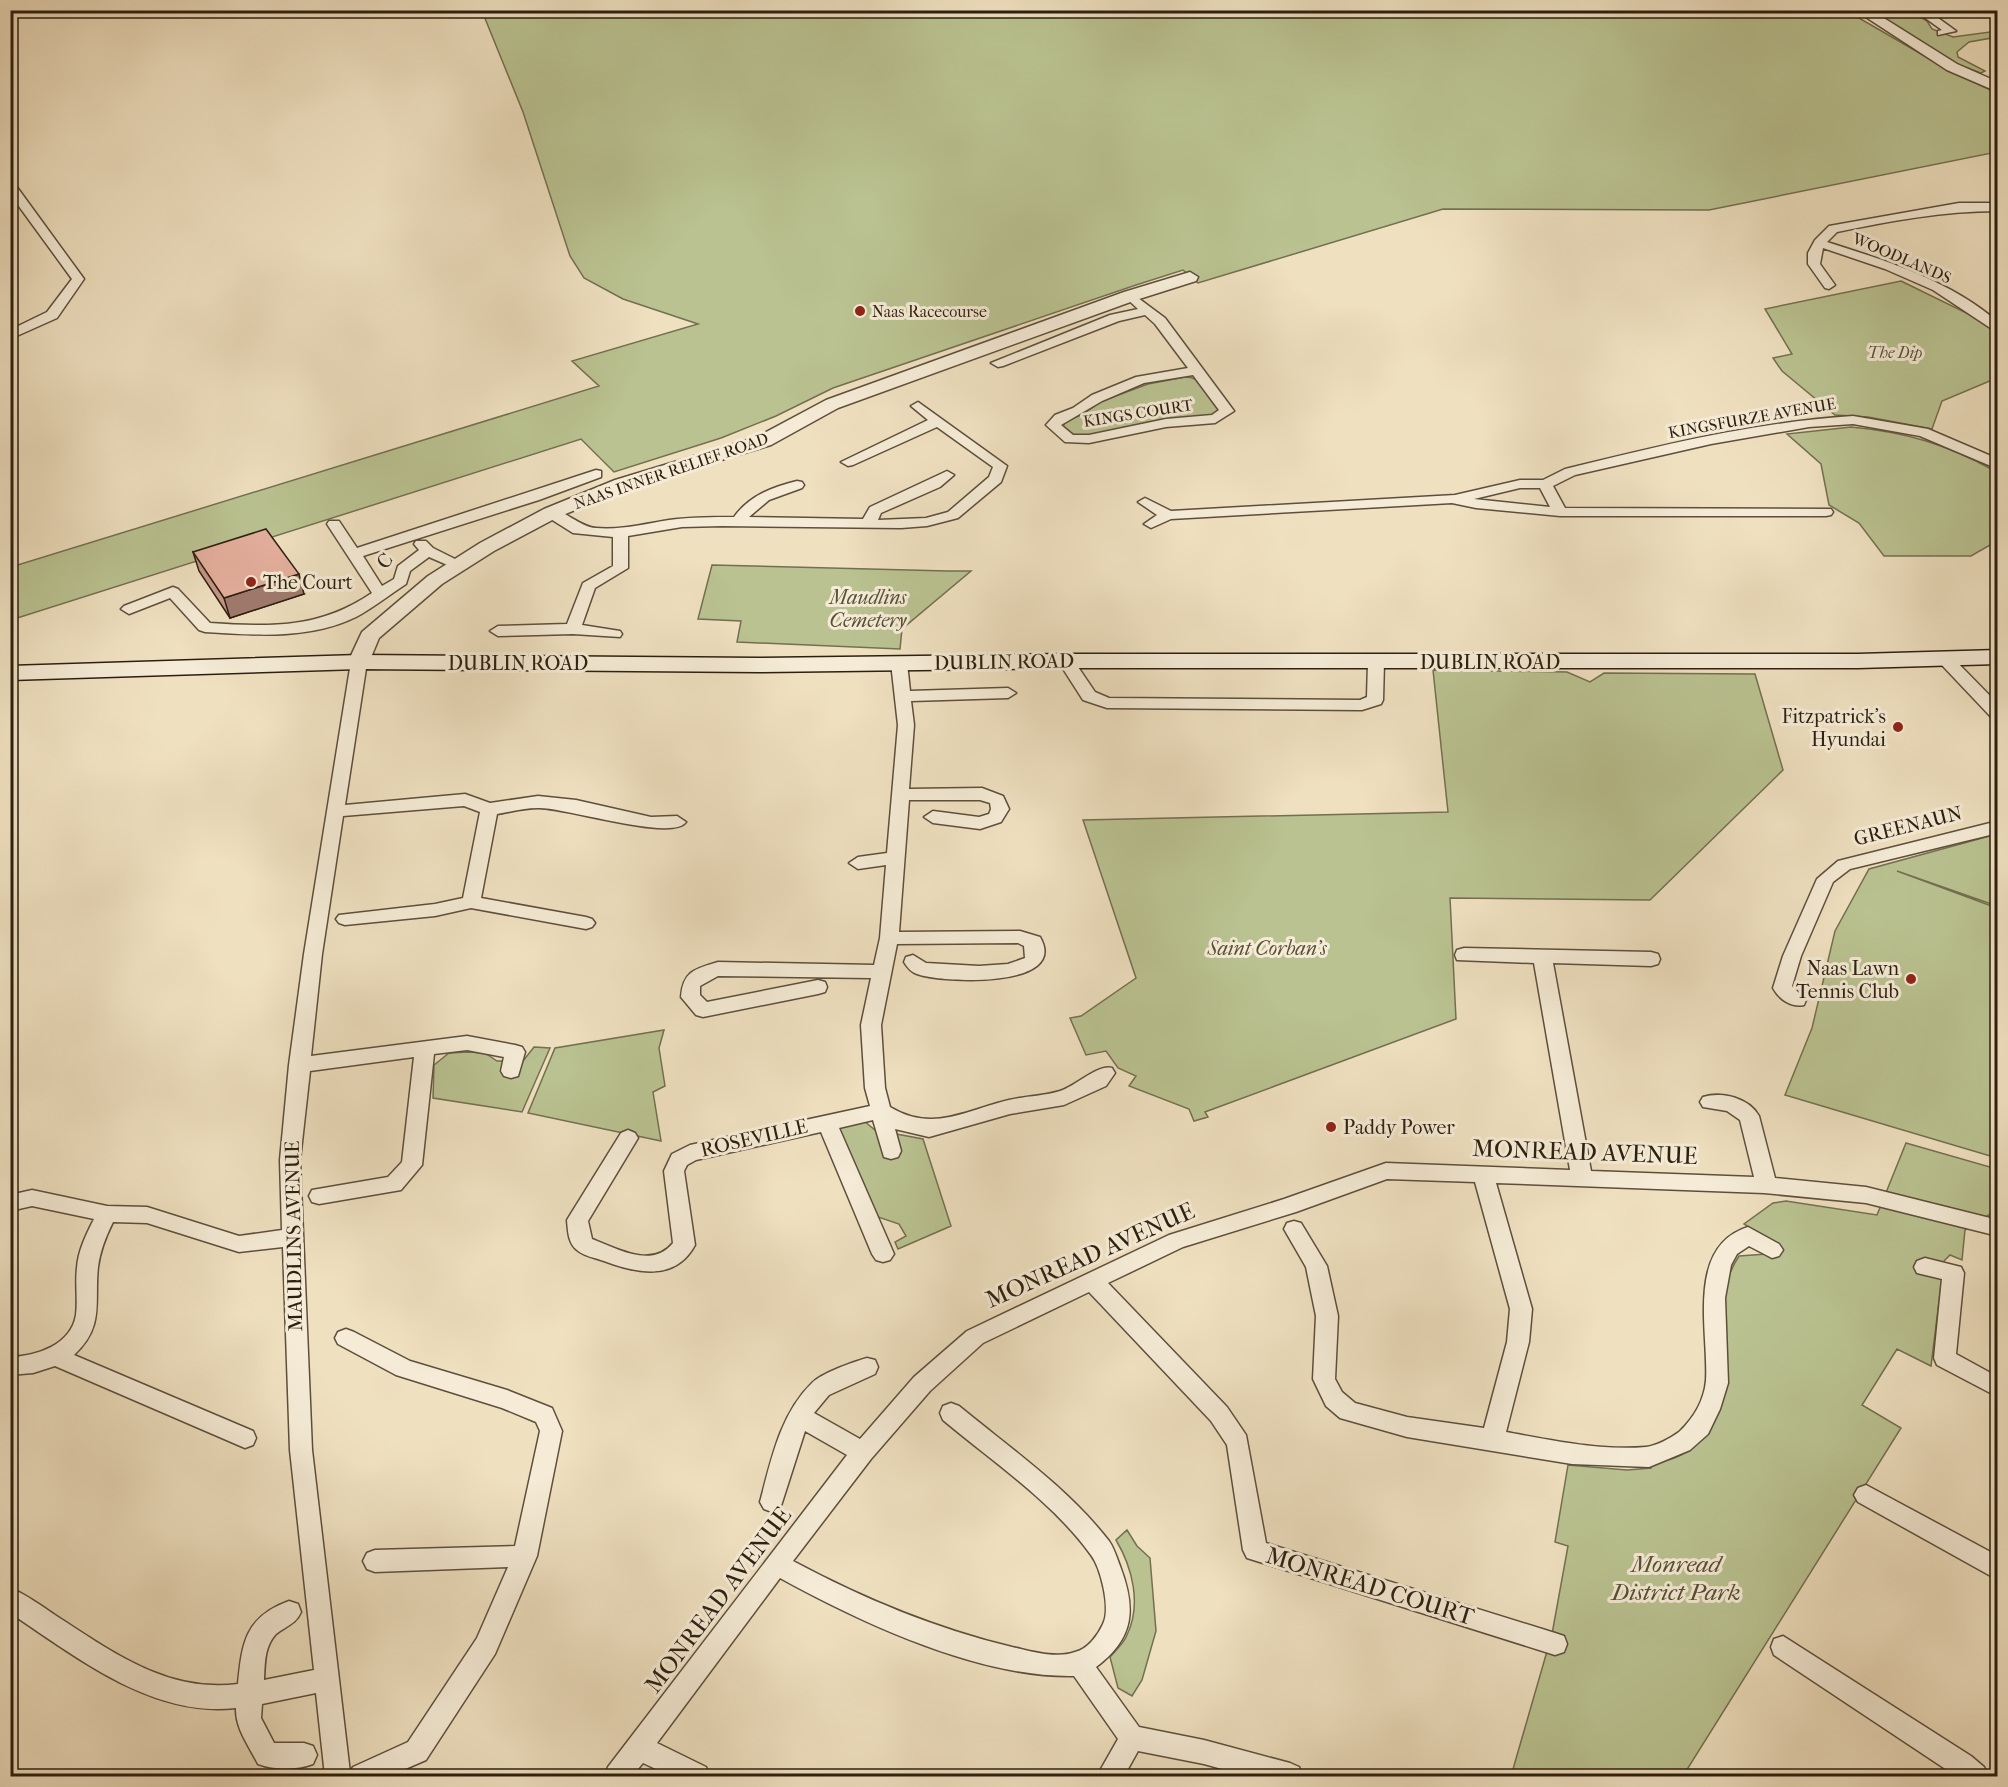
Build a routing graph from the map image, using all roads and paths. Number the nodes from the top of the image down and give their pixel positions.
1 (1861, 10) edge
2 (1919, 10) edge
3 (1942, 33) dead end
4 (1998, 88) edge
5 (10, 185) edge
6 (1998, 207) edge
7 (1820, 243) junction
8 (1190, 277) dead end
9 (1829, 285) dead end
10 (1130, 296) junction
11 (1146, 310) junction
12 (1998, 329) edge
13 (10, 334) edge
14 (998, 363) dead end
15 (1197, 370) junction
16 (918, 406) dead end
17 (938, 421) junction
18 (848, 462) dead end
19 (1998, 465) edge
20 (585, 475) dead end
21 (943, 483) dead end
22 (1545, 484) junction
23 (797, 485) dead end
24 (778, 491) junction
25 (1452, 499) junction
26 (792, 501) dead end
27 (1145, 502) dead end
28 (1560, 512) junction
29 (1826, 512) dead end
30 (551, 513) junction
31 (1168, 514) junction
32 (739, 520) junction
33 (334, 524) dead end
34 (1151, 524) dead end
35 (868, 525) junction
36 (619, 532) junction
37 (414, 535) junction
38 (428, 551) junction
39 (356, 554) junction
40 (459, 565) junction
41 (380, 594) junction
42 (129, 609) dead end
43 (573, 629) junction
44 (498, 631) dead end
45 (614, 634) dead end
46 (1998, 657) edge
47 (1945, 659) junction
48 (1066, 661) junction
49 (360, 662) junction
50 (1376, 662) junction
51 (899, 663) junction
52 (10, 673) edge
53 (1008, 693) dead end
54 (903, 696) junction
55 (1998, 714) edge
56 (900, 795) junction
57 (489, 809) junction
58 (338, 811) junction
59 (933, 817) dead end
60 (677, 822) dead end
61 (1998, 827) edge
62 (895, 858) junction
63 (858, 863) dead end
64 (471, 902) junction
65 (345, 919) dead end
66 (586, 923) dead end
67 (889, 939) junction
68 (1464, 955) dead end
69 (1542, 956) junction
70 (1651, 959) dead end
71 (913, 962) dead end
72 (882, 972) junction
73 (818, 987) dead end
74 (1797, 1000) dead end
75 (425, 1048) junction
76 (299, 1065) junction
77 (512, 1071) dead end
78 (1105, 1073) dead end
79 (1710, 1102) dead end
80 (880, 1111) junction
81 (827, 1122) junction
82 (627, 1137) dead end
83 (891, 1151) dead end
84 (1484, 1176) junction
85 (1582, 1179) junction
86 (1766, 1185) junction
87 (319, 1196) dead end
88 (10, 1203) edge
89 (107, 1214) junction
90 (1998, 1228) edge
91 (1294, 1229) dead end
92 (292, 1237) junction
93 (1772, 1250) dead end
94 (883, 1254) dead end
95 (1925, 1267) dead end
96 (1092, 1281) junction
97 (346, 1338) dead end
98 (57, 1357) junction
99 (10, 1366) edge
100 (867, 1367) dead end
101 (1998, 1388) edge
102 (951, 1413) dead end
103 (799, 1416) junction
104 (245, 1438) dead end
105 (1493, 1439) junction
106 (863, 1452) junction
107 (1866, 1495) dead end
108 (772, 1502) dead end
109 (525, 1556) junction
110 (375, 1561) dead end
111 (776, 1564) junction
112 (1998, 1569) edge
113 (10, 1599) edge
114 (289, 1612) dead end
115 (1556, 1644) dead end
116 (1783, 1647) dead end
117 (1080, 1664) junction
118 (327, 1679) junction
119 (249, 1694) junction
120 (1132, 1738) junction
121 (640, 1748) junction
122 (304, 1755) dead end
123 (338, 1776) edge
124 (362, 1776) edge
125 (617, 1776) edge
126 (697, 1776) edge
127 (1110, 1776) edge
128 (1290, 1776) edge
129 (1975, 1776) edge

1 - 4 street
2 - 3 street
5 - 13 street
6 - 7 street, WOODLANDS
7 - 9 street
7 - 12 street, WOODLANDS
8 - 10 street, NAAS INNER RELIEF ROAD
10 - 11 street, KINGS COURT
10 - 30 street, NAAS INNER RELIEF ROAD
11 - 14 street
11 - 15 street, KINGS COURT
15 - 15 street, KINGS COURT
16 - 17 street
17 - 18 street
17 - 35 street
19 - 22 street, KINGSFURZE AVENUE
20 - 37 street
21 - 35 street
22 - 25 street, KINGSFURZE AVENUE
22 - 28 street
23 - 24 street
24 - 26 street
24 - 32 street
25 - 28 street, KINGSFURZE AVENUE
25 - 31 street, KINGSFURZE AVENUE
27 - 31 street, KINGSFURZE AVENUE
28 - 29 street, KINGSFURZE AVENUE
30 - 36 street
30 - 40 street, NAAS INNER RELIEF ROAD
31 - 34 street
32 - 35 street
32 - 36 street
33 - 39 street
36 - 43 street
37 - 38 street
37 - 39 street
38 - 40 street
38 - 41 street, C
39 - 41 street
40 - 49 street, NAAS INNER RELIEF ROAD
41 - 42 street, C
43 - 44 street
43 - 45 street
46 - 47 main road, DUBLIN ROAD
47 - 50 main road, DUBLIN ROAD
47 - 55 street
48 - 50 main road, DUBLIN ROAD
48 - 50 street
48 - 51 main road, DUBLIN ROAD
49 - 51 main road, DUBLIN ROAD
49 - 52 main road, DUBLIN ROAD
49 - 58 street, MAUDLINS AVENUE
51 - 54 street
53 - 54 street
54 - 56 street
56 - 59 street
56 - 62 street
57 - 58 street
57 - 60 street
57 - 64 street
58 - 76 street, MAUDLINS AVENUE
61 - 74 street, GREENAUN
62 - 63 street
62 - 67 street
64 - 65 street
64 - 66 street
67 - 71 street
67 - 72 street
68 - 69 street
69 - 70 street
69 - 85 street
72 - 73 street
72 - 80 street
75 - 76 street
75 - 77 street
75 - 87 street
76 - 92 street, MAUDLINS AVENUE
78 - 80 street
79 - 86 street
80 - 81 street, ROSEVILLE
80 - 83 street
81 - 82 street, ROSEVILLE
81 - 94 street, ROSEVILLE
84 - 85 street, MONREAD AVENUE
84 - 96 street, MONREAD AVENUE
84 - 105 street
85 - 86 street, MONREAD AVENUE
86 - 90 street, MONREAD AVENUE
88 - 89 street
89 - 92 street
89 - 98 street
91 - 105 street
92 - 118 street, MAUDLINS AVENUE
93 - 105 street
95 - 101 street
96 - 106 street, MONREAD AVENUE
96 - 115 street, MONREAD COURT
97 - 109 street
98 - 99 street
98 - 104 street
100 - 103 street
102 - 117 street
103 - 106 street
103 - 108 street
106 - 111 street, MONREAD AVENUE
107 - 112 street
109 - 110 street
109 - 124 street
111 - 117 street
111 - 121 street, MONREAD AVENUE
113 - 119 street
114 - 119 street
116 - 129 street
117 - 120 street
118 - 119 street
118 - 123 street, MAUDLINS AVENUE
119 - 122 street
120 - 127 street
120 - 128 street
121 - 125 street, MONREAD AVENUE
121 - 126 street

